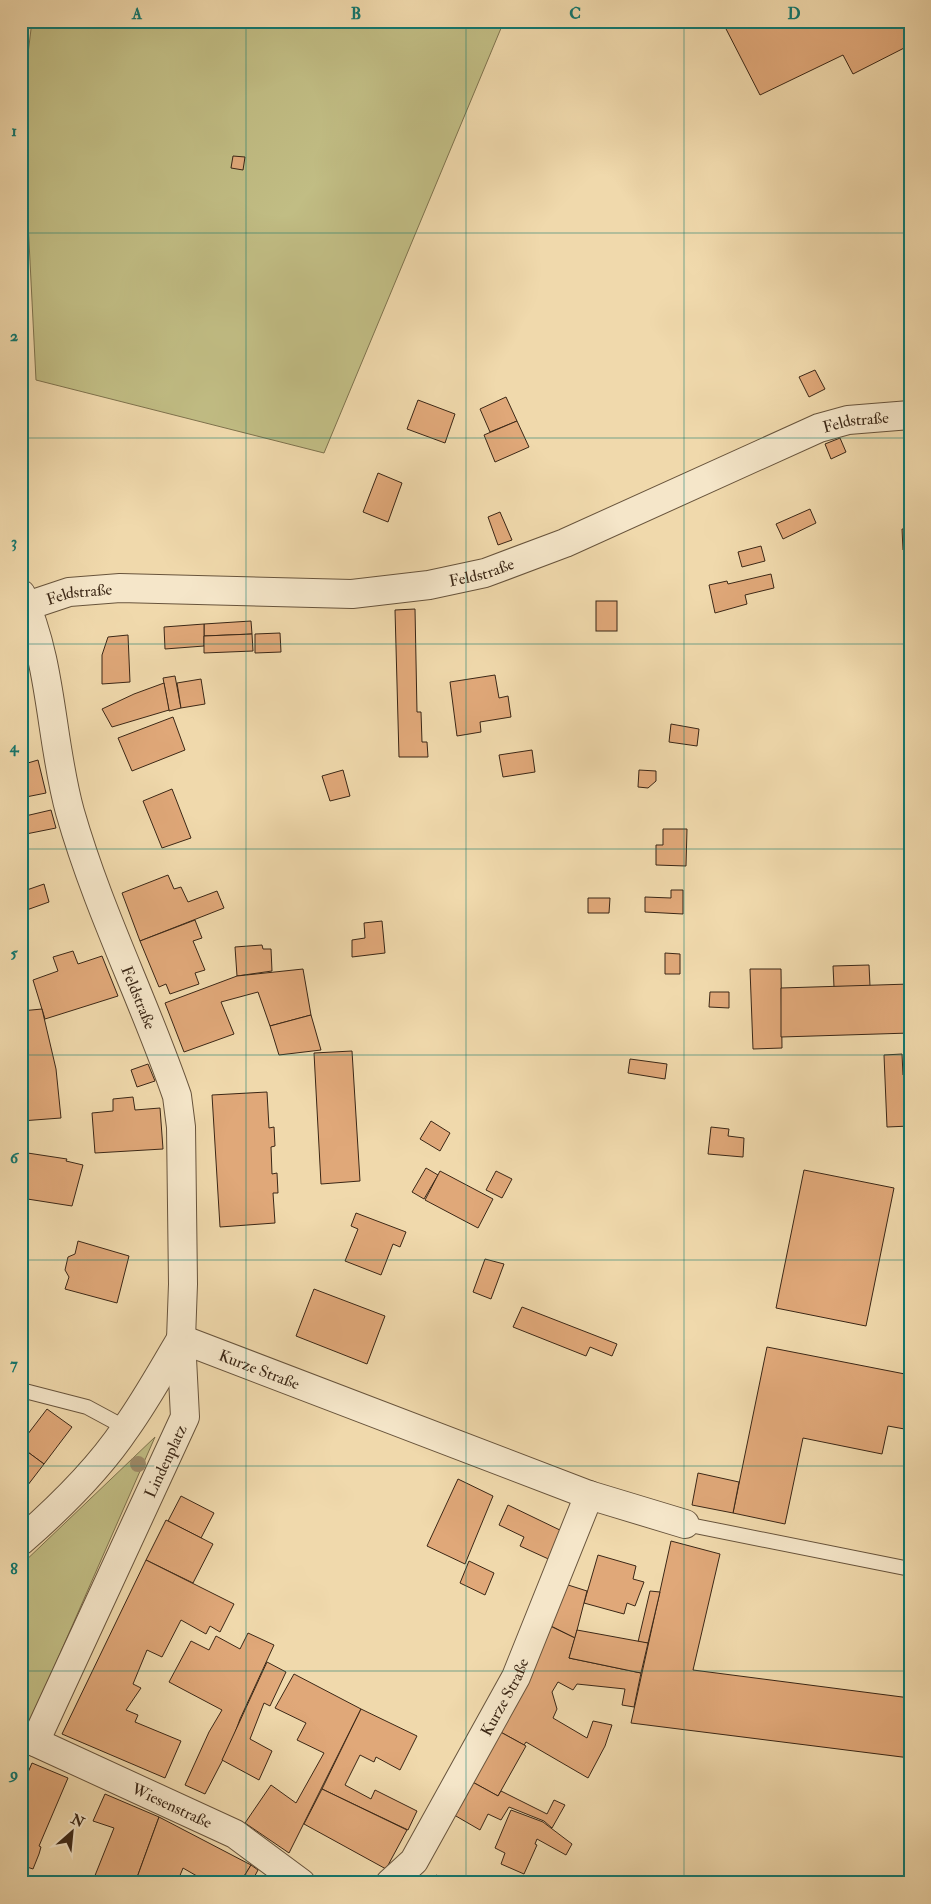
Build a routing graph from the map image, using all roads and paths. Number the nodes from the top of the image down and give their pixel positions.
1 (910, 414) edge
2 (24, 600) edge
3 (181, 1339) junction
4 (21, 1390) edge
5 (126, 1428) junction
6 (590, 1495) junction
7 (685, 1524) joint
8 (21, 1541) edge
9 (910, 1569) edge
10 (28, 1739) edge
11 (301, 1883) edge
12 (390, 1883) edge

1 - 2 street, Feldstraße
2 - 3 street, Feldstraße
3 - 5 street
3 - 6 street, Kurze Straße
3 - 10 street, Lindenplatz
4 - 5 lane
5 - 8 street
6 - 7 street, Kurze Straße
6 - 12 street, Kurze Straße
7 - 9 lane, Kurze Straße
10 - 11 street, Wiesenstraße

